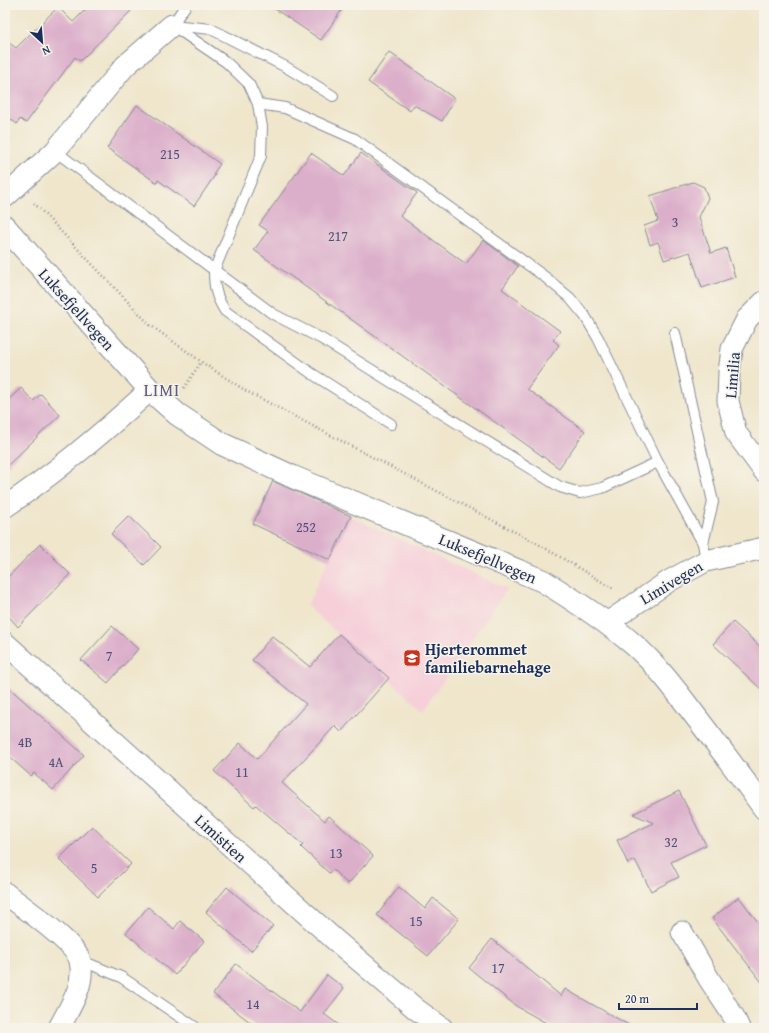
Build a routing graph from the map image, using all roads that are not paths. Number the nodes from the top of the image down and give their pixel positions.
1 (186, 5) edge
2 (172, 25) junction
3 (333, 96) dead end
4 (258, 104) junction
5 (55, 151) junction
6 (12, 192) edge
7 (5, 227) edge
8 (214, 271) junction
9 (764, 302) edge
10 (675, 333) dead end
11 (150, 390) junction
12 (391, 424) dead end
13 (658, 462) junction
14 (764, 470) edge
15 (5, 507) edge
16 (764, 548) edge
17 (705, 552) junction
18 (607, 624) junction
19 (5, 643) edge
20 (764, 808) edge
21 (5, 893) edge
22 (682, 932) dead end
23 (80, 960) junction
24 (195, 1027) edge
25 (59, 1028) edge
26 (442, 1028) edge
27 (739, 1028) edge

1 - 2 lane
2 - 3 lane
2 - 4 lane
2 - 5 street
4 - 8 lane
4 - 13 lane
5 - 6 street
5 - 8 lane
7 - 11 main road, Luksefjellvegen
8 - 12 lane
8 - 13 lane
9 - 14 street, Limilia
10 - 17 lane
11 - 15 street
11 - 18 main road, Luksefjellvegen
13 - 17 lane
16 - 17 street, Limivegen
17 - 18 street, Limivegen
18 - 20 main road, Luksefjellvegen
19 - 26 street, Limistien
21 - 23 street
22 - 27 street
23 - 24 lane
23 - 25 street

